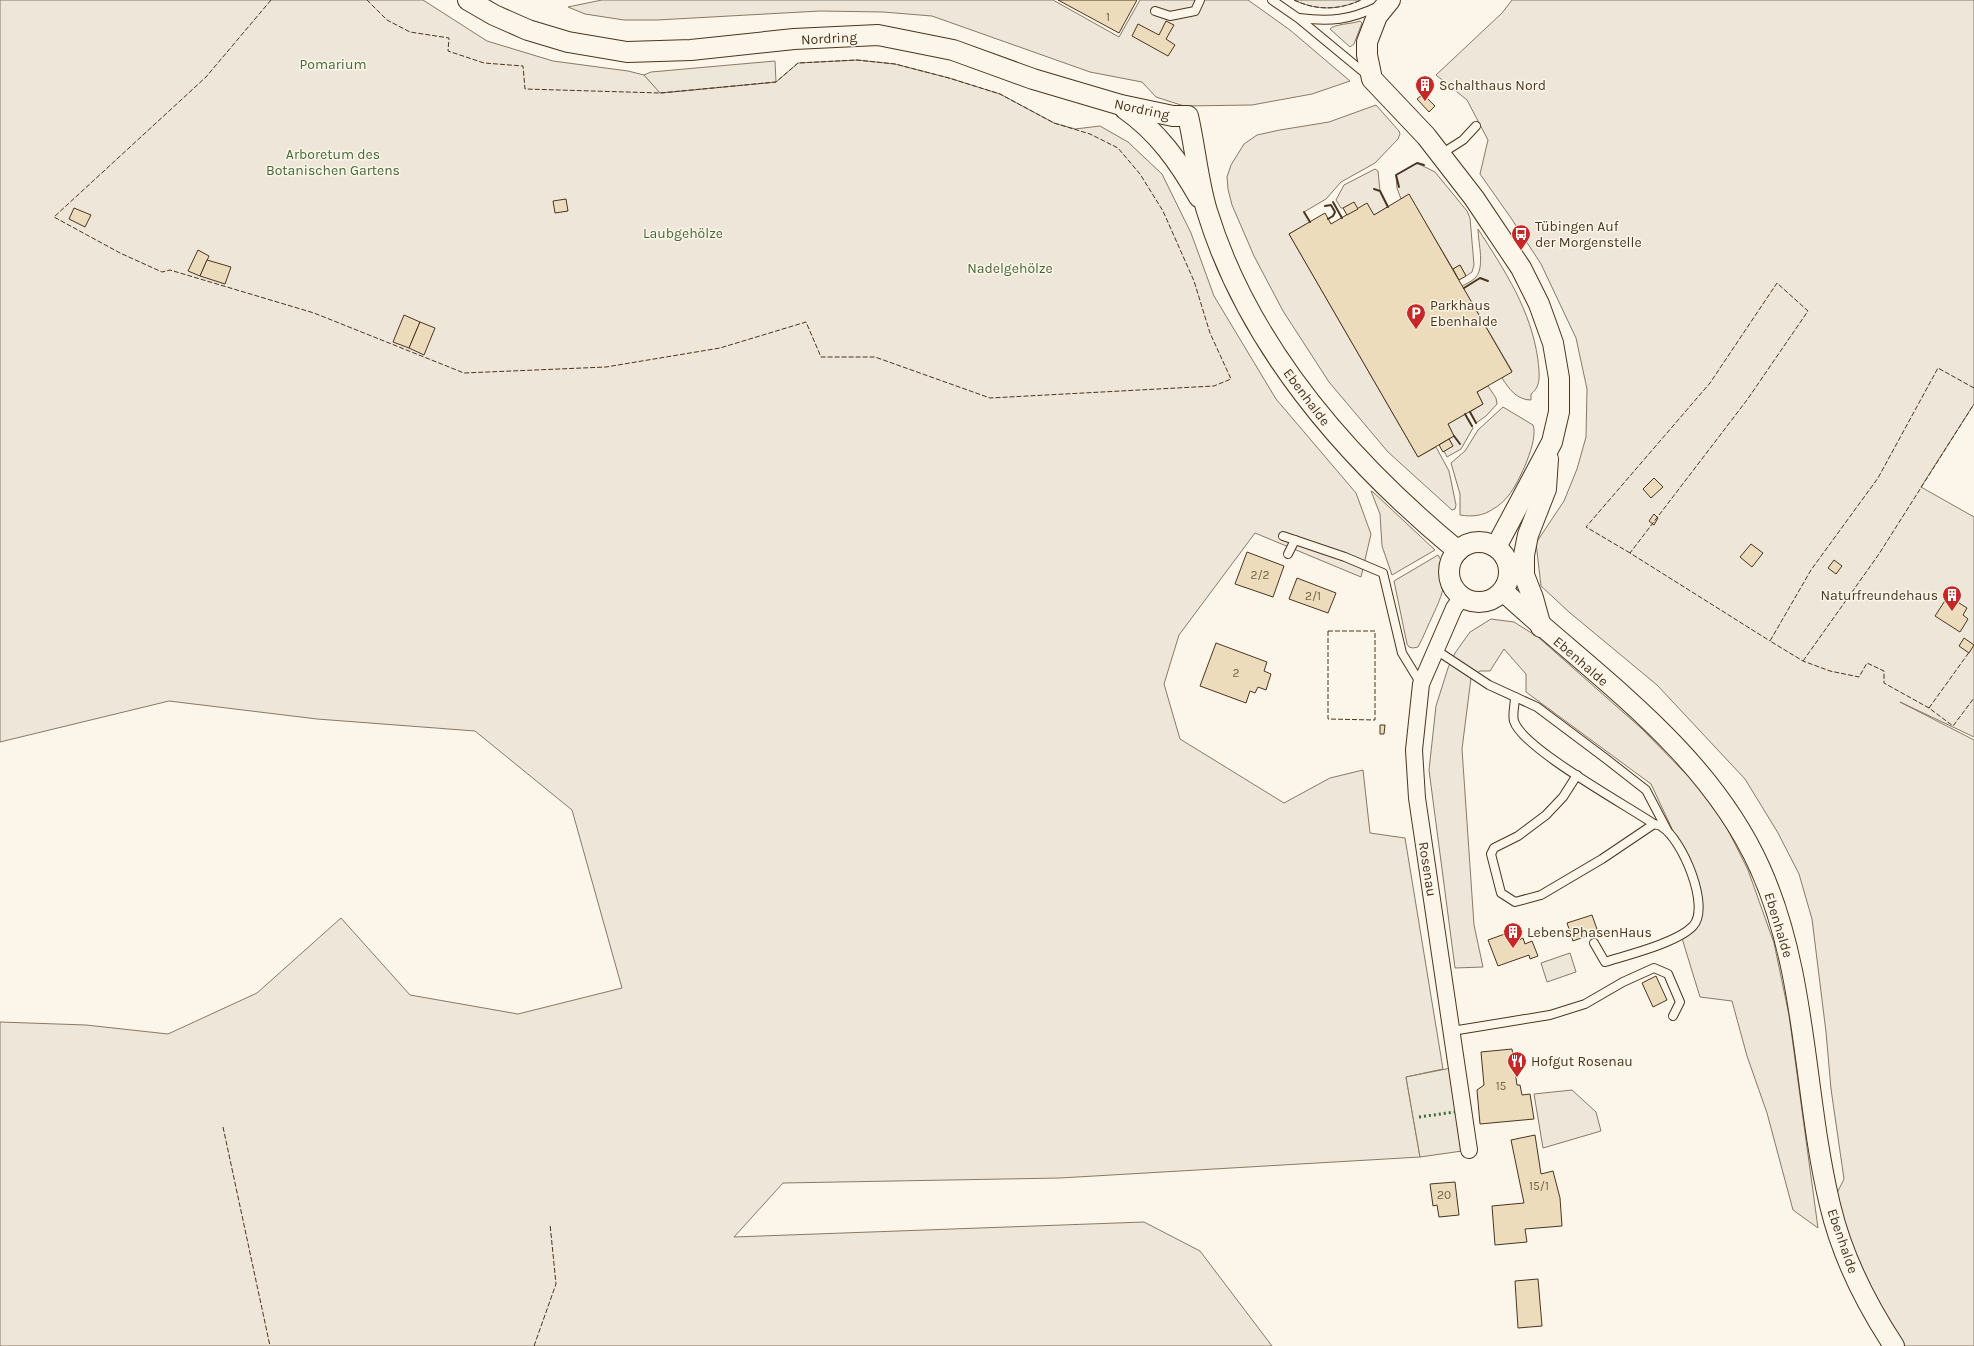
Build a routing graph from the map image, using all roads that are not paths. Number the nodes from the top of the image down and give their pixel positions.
1 (468, 0) edge
2 (1200, 0) edge
3 (1272, 0) edge
4 (1390, 0) edge
5 (1155, 11) dead end
6 (1298, 18) junction
7 (1372, 79) junction
8 (1121, 105) junction
9 (1188, 116) joint
10 (1476, 126) dead end
11 (1441, 155) junction
12 (1206, 209) junction
13 (1548, 452) junction
14 (1283, 536) dead end
15 (1295, 540) junction
16 (1496, 547) junction
17 (1458, 551) junction
18 (1288, 554) dead end
19 (1503, 591) junction
20 (1462, 597) junction
21 (1541, 627) junction
22 (1436, 650) junction
23 (1421, 684) junction
24 (1515, 697) junction
25 (1577, 775) junction
26 (1654, 824) junction
27 (1669, 832) junction
28 (1594, 943) dead end
29 (1673, 1016) dead end
30 (1452, 1031) junction
31 (1469, 1150) dead end
32 (1894, 1346) edge

1 - 8 street, Nordring
2 - 5 lane
3 - 6 lane
4 - 6 lane
4 - 7 street
6 - 7 lane
7 - 11 street
8 - 9 street, Nordring
8 - 12 street, Ebenhalde
9 - 12 street, Ebenhalde
10 - 11 lane
11 - 13 street
12 - 17 street, Ebenhalde
13 - 16 street
13 - 21 street
14 - 15 lane
15 - 18 lane
15 - 23 lane
16 - 17 street
16 - 19 street
17 - 20 street
19 - 20 street
19 - 21 street, Ebenhalde
20 - 22 street, Rosenau
21 - 32 street, Ebenhalde
22 - 23 street, Rosenau
22 - 24 lane
23 - 30 street, Rosenau
24 - 25 lane
24 - 27 lane
25 - 26 lane
25 - 26 lane
26 - 27 lane
27 - 28 lane
29 - 30 lane
30 - 31 street, Rosenau

